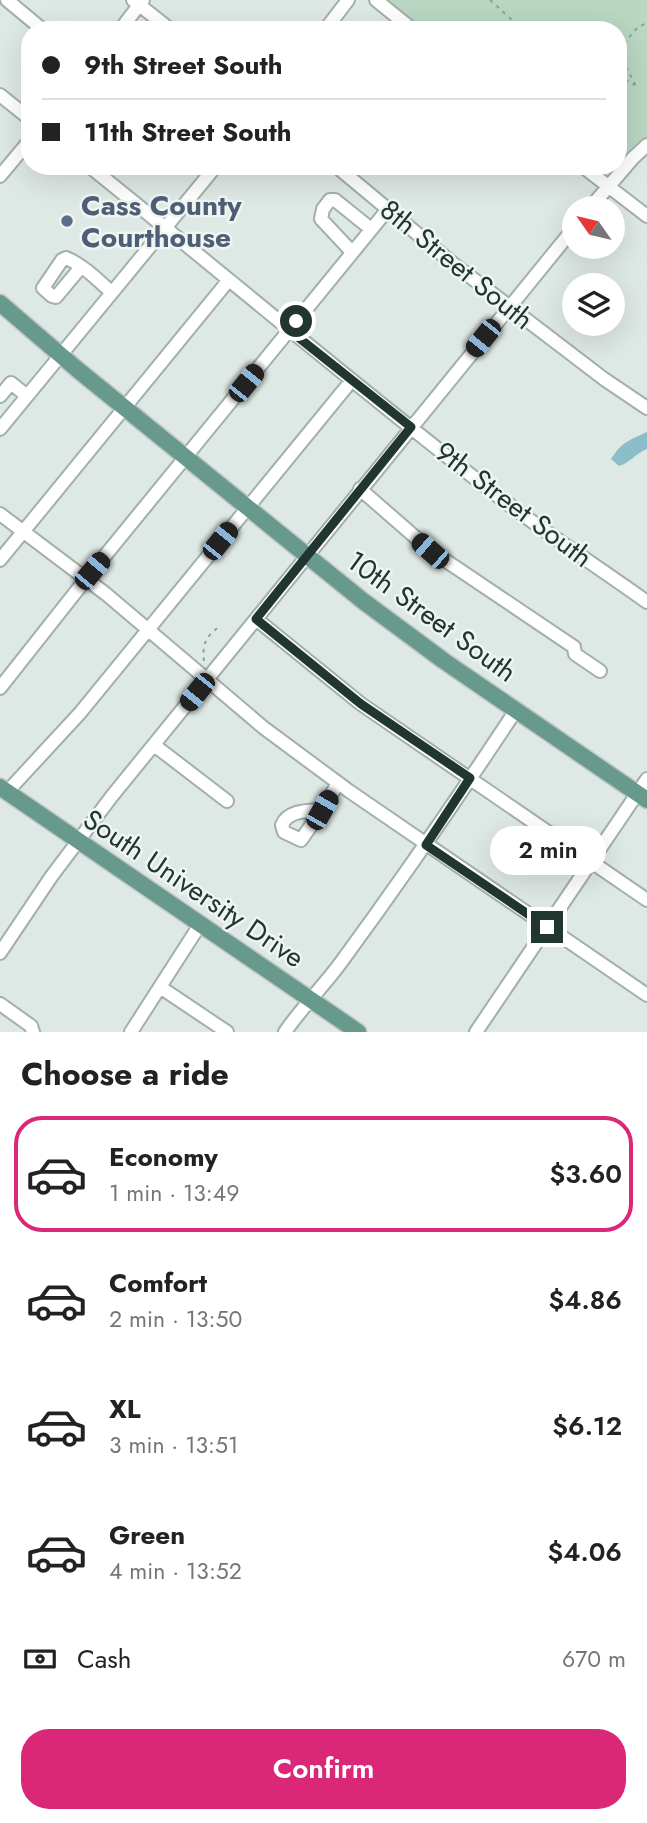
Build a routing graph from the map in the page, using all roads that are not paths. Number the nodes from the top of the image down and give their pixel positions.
1 (7, 0) edge
2 (348, 0) edge
3 (376, 0) edge
4 (139, 2) edge
5 (32, 21) edge
6 (126, 21) edge
7 (161, 21) edge
8 (332, 21) edge
9 (402, 21) edge
10 (0, 95) edge
11 (21, 112) edge
12 (647, 145) edge
13 (21, 151) edge
14 (627, 165) edge
15 (100, 175) edge
16 (209, 175) edge
17 (347, 175) edge
18 (593, 175) edge
19 (618, 175) edge
20 (0, 176) edge
21 (608, 187) junction
22 (600, 196) edge
23 (388, 209) junction
24 (647, 216) edge
25 (165, 228) junction
26 (371, 229) junction
27 (562, 242) edge
28 (352, 252) junction
29 (76, 263) dead end
30 (228, 281) junction
31 (111, 292) junction
32 (0, 303) edge
33 (509, 306) junction
34 (289, 330) junction
35 (60, 355) junction
36 (352, 380) junction
37 (0, 396) edge
38 (27, 396) junction
39 (124, 407) junction
40 (647, 408) edge
41 (3, 421) edge
42 (411, 427) junction
43 (186, 457) junction
44 (360, 489) junction
45 (248, 506) junction
46 (0, 513) edge
47 (23, 531) junction
48 (307, 555) junction
49 (0, 560) edge
50 (86, 579) junction
51 (647, 602) edge
52 (256, 619) junction
53 (147, 630) junction
54 (600, 671) dead end
55 (206, 680) junction
56 (0, 688) edge
57 (516, 710) junction
58 (153, 745) junction
59 (470, 778) junction
60 (647, 779) edge
61 (338, 783) junction
62 (4, 790) edge
63 (642, 797) edge
64 (227, 801) dead end
65 (322, 810) dead end
66 (79, 841) junction
67 (426, 845) junction
68 (592, 861) junction
69 (647, 900) edge
70 (201, 923) junction
71 (547, 927) junction
72 (0, 953) edge
73 (160, 987) junction
74 (647, 995) edge
75 (311, 999) junction
76 (0, 1004) edge
77 (33, 1032) edge
78 (131, 1032) edge
79 (227, 1032) edge
80 (285, 1032) edge
81 (358, 1032) edge
82 (476, 1032) edge

1 - 5 street
2 - 8 street
3 - 9 street
4 - 6 street
4 - 7 street
10 - 11 street
12 - 14 street
13 - 20 street
15 - 25 street, 9th Street South
16 - 25 street
17 - 23 street, 8th Street South
18 - 21 street
19 - 21 street
21 - 22 street
21 - 24 street
23 - 26 street
23 - 33 street, 8th Street South
25 - 30 street, 9th Street South
25 - 31 street
26 - 28 street
26 - 28 street
27 - 33 street
28 - 34 street
29 - 31 street
30 - 34 street, 9th Street South
30 - 39 street
31 - 35 street
32 - 35 main road, 10th Street South
33 - 40 street, 8th Street South
33 - 42 street
34 - 36 street, 9th Street South
34 - 43 street
35 - 38 street
35 - 39 main road, 10th Street South
36 - 42 street, 9th Street South
36 - 45 street
37 - 38 street
38 - 41 street
39 - 43 main road, 10th Street South
39 - 47 street
42 - 44 street
42 - 51 street, 9th Street South
43 - 45 main road, 10th Street South
43 - 50 street
44 - 48 street
44 - 54 street
45 - 48 main road, 10th Street South
45 - 53 street
46 - 47 street
47 - 49 street
47 - 50 street
48 - 52 street
48 - 57 main road, 10th Street South
50 - 53 street
50 - 56 street
52 - 55 street
52 - 59 street
53 - 55 street
53 - 62 street
55 - 58 street
55 - 61 street
57 - 59 street
57 - 63 main road, 10th Street South
58 - 64 street
58 - 66 street
59 - 67 street
59 - 68 street
60 - 63 street
61 - 65 street
61 - 67 street
62 - 66 main road, South University Drive
63 - 68 street
66 - 70 main road, South University Drive
66 - 72 street
67 - 71 street
67 - 75 street
68 - 69 street
68 - 71 street
70 - 73 street
70 - 75 main road, South University Drive
71 - 74 street
71 - 82 street
73 - 78 street
73 - 79 street
75 - 80 street
75 - 81 main road, South University Drive
76 - 77 street

